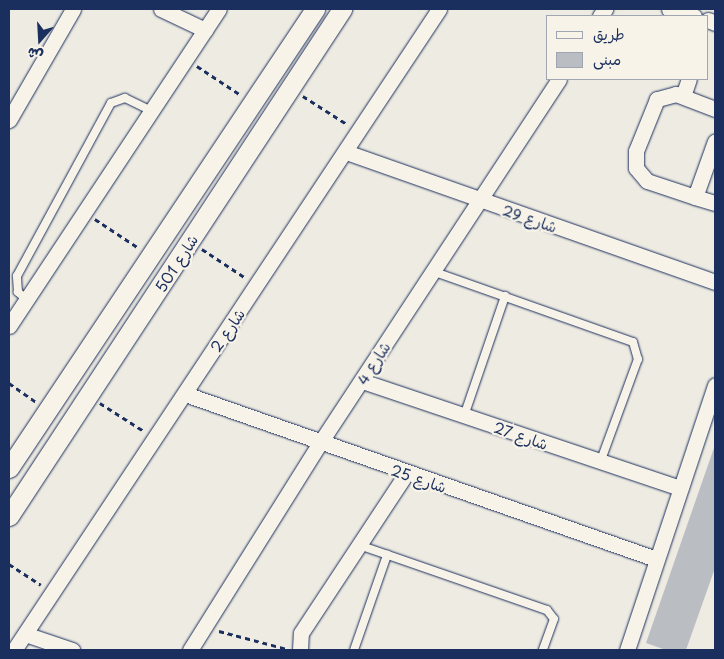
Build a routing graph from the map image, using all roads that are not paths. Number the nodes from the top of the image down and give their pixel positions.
1 (73, 9) edge
2 (161, 9) edge
3 (219, 9) edge
4 (315, 9) edge
5 (342, 9) edge
6 (439, 9) edge
7 (669, 9) edge
8 (690, 15) edge
9 (205, 30) junction
10 (559, 80) edge
11 (689, 80) edge
12 (683, 96) junction
13 (715, 109) edge
14 (150, 110) junction
15 (9, 120) edge
16 (715, 141) edge
17 (346, 152) junction
18 (695, 197) junction
19 (480, 201) junction
20 (715, 204) edge
21 (432, 271) junction
22 (715, 282) edge
23 (505, 296) junction
24 (26, 299) junction
25 (9, 326) edge
26 (362, 381) junction
27 (715, 385) edge
28 (185, 394) junction
29 (464, 416) junction
30 (320, 443) junction
31 (600, 463) junction
32 (9, 468) edge
33 (406, 474) junction
34 (680, 488) junction
35 (9, 516) edge
36 (359, 545) junction
37 (387, 555) junction
38 (655, 559) junction
39 (24, 634) junction
40 (299, 648) edge
41 (14, 650) edge
42 (72, 650) edge
43 (190, 650) edge
44 (354, 650) edge
45 (543, 650) edge
46 (627, 650) edge

1 - 15 street
2 - 9 street
3 - 9 street
4 - 32 street, شارع 501
5 - 35 street, شارع 501
6 - 17 street, شارع 2
7 - 8 street
9 - 14 street
10 - 19 street, شارع 4
11 - 12 street
12 - 13 street
12 - 18 street
14 - 24 street
14 - 24 lane
16 - 18 street
17 - 19 street, شارع 29
17 - 28 street, شارع 2
18 - 20 street
19 - 21 street, شارع 4
19 - 22 street, شارع 29
21 - 23 lane
21 - 26 street, شارع 4
23 - 29 lane
23 - 31 lane
24 - 25 street
26 - 29 street, شارع 27
26 - 30 street, شارع 4
27 - 34 street
28 - 30 street, شارع 25
28 - 39 street, شارع 2
29 - 31 street, شارع 27
30 - 33 street, شارع 25
30 - 43 street, شارع 4
31 - 34 street, شارع 27
33 - 36 street
33 - 38 street, شارع 25
34 - 38 street
36 - 37 lane
36 - 40 street
37 - 44 lane
37 - 45 lane
38 - 46 street
39 - 41 street, شارع 2
39 - 42 street

